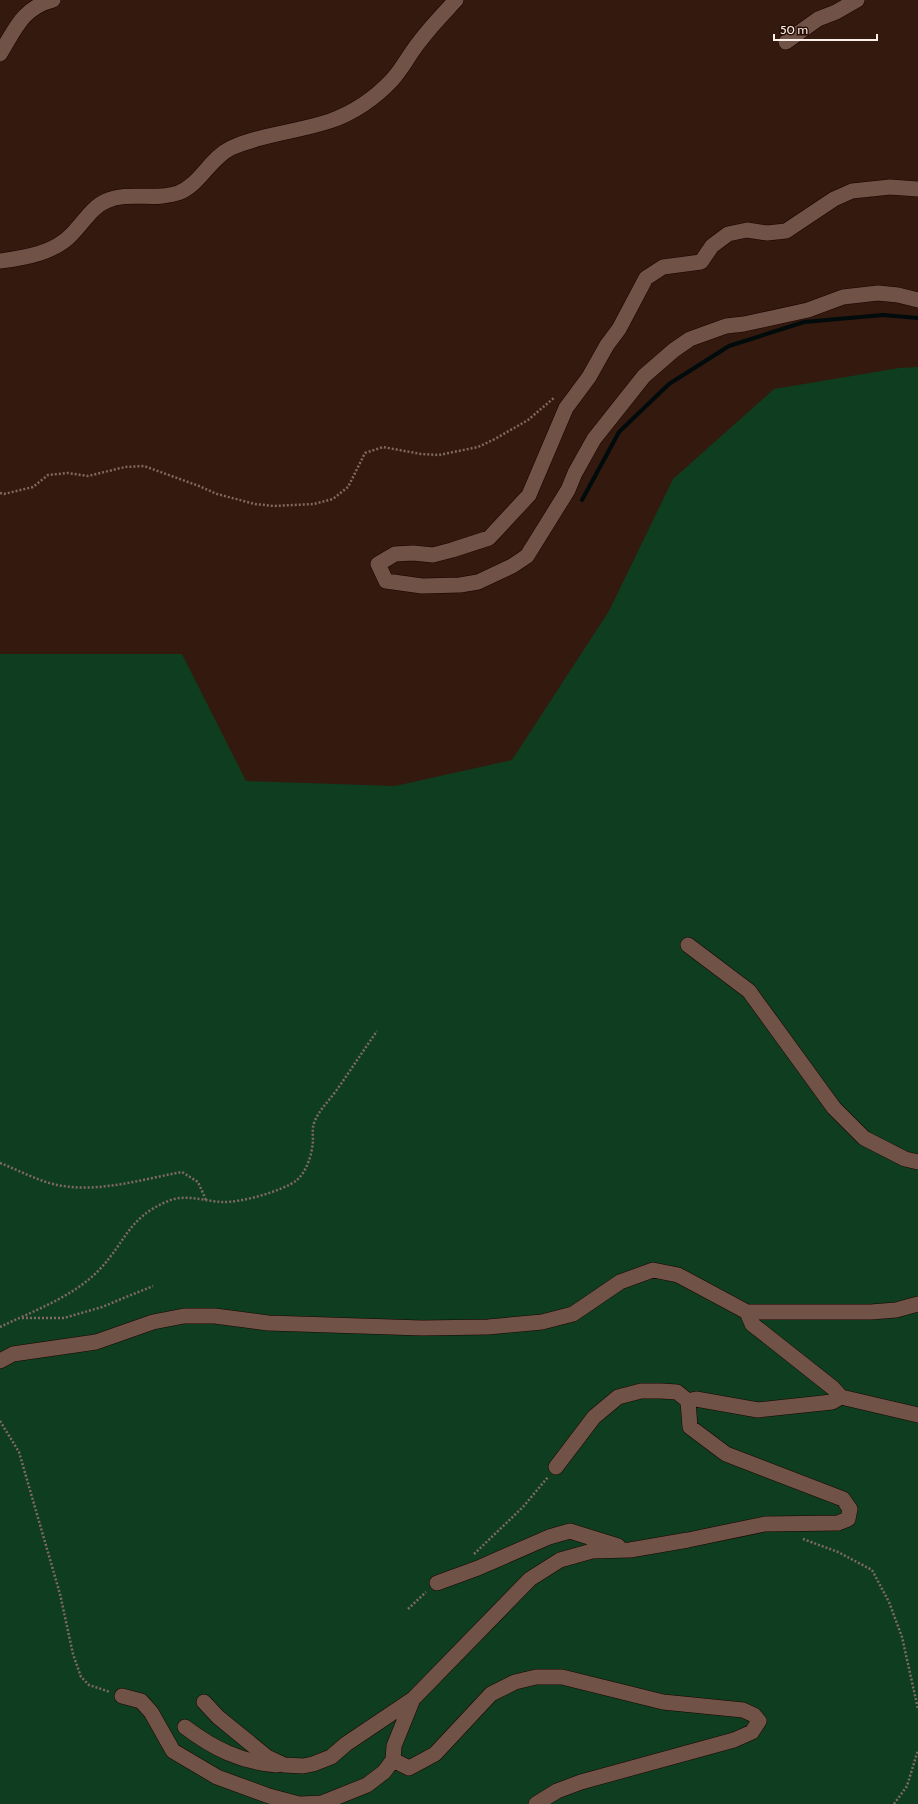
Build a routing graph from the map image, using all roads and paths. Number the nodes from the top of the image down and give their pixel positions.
1 (53, 0) edge
2 (456, 0) edge
3 (857, 0) edge
4 (786, 42) dead end
5 (0, 54) edge
6 (918, 189) edge
7 (0, 261) edge
8 (918, 300) edge
9 (557, 395) dead end
10 (0, 494) edge
11 (688, 945) dead end
12 (377, 1031) dead end
13 (918, 1162) edge
14 (0, 1163) edge
15 (206, 1201) junction
16 (153, 1286) dead end
17 (918, 1304) edge
18 (747, 1312) junction
19 (20, 1318) junction
20 (0, 1327) edge
21 (0, 1361) edge
22 (841, 1397) junction
23 (688, 1401) junction
24 (918, 1415) edge
25 (0, 1421) edge
26 (556, 1467) joint
27 (802, 1538) dead end
28 (630, 1550) junction
29 (472, 1555) dead end
30 (437, 1583) joint
31 (408, 1609) dead end
32 (122, 1696) joint
33 (413, 1699) junction
34 (204, 1702) dead end
35 (918, 1709) edge
36 (185, 1727) dead end
37 (918, 1750) edge
38 (393, 1760) junction
39 (284, 1765) junction
40 (367, 1786) junction
41 (300, 1804) edge
42 (344, 1804) edge
43 (536, 1804) edge
44 (894, 1804) edge

1 - 5 street
2 - 7 street
3 - 4 street
6 - 8 street
9 - 10 path
11 - 13 street
12 - 15 path
14 - 15 path
15 - 19 path
16 - 19 path
17 - 18 street
18 - 21 street
18 - 22 street
19 - 20 path
22 - 23 street
22 - 24 street
23 - 26 street
23 - 28 street
25 - 32 path
26 - 29 path
27 - 35 path
28 - 30 street
28 - 33 street
30 - 31 path
32 - 41 street
33 - 38 street
33 - 39 street
34 - 39 street
36 - 39 street
37 - 44 path
38 - 40 street
38 - 43 street
40 - 41 street
40 - 42 street

